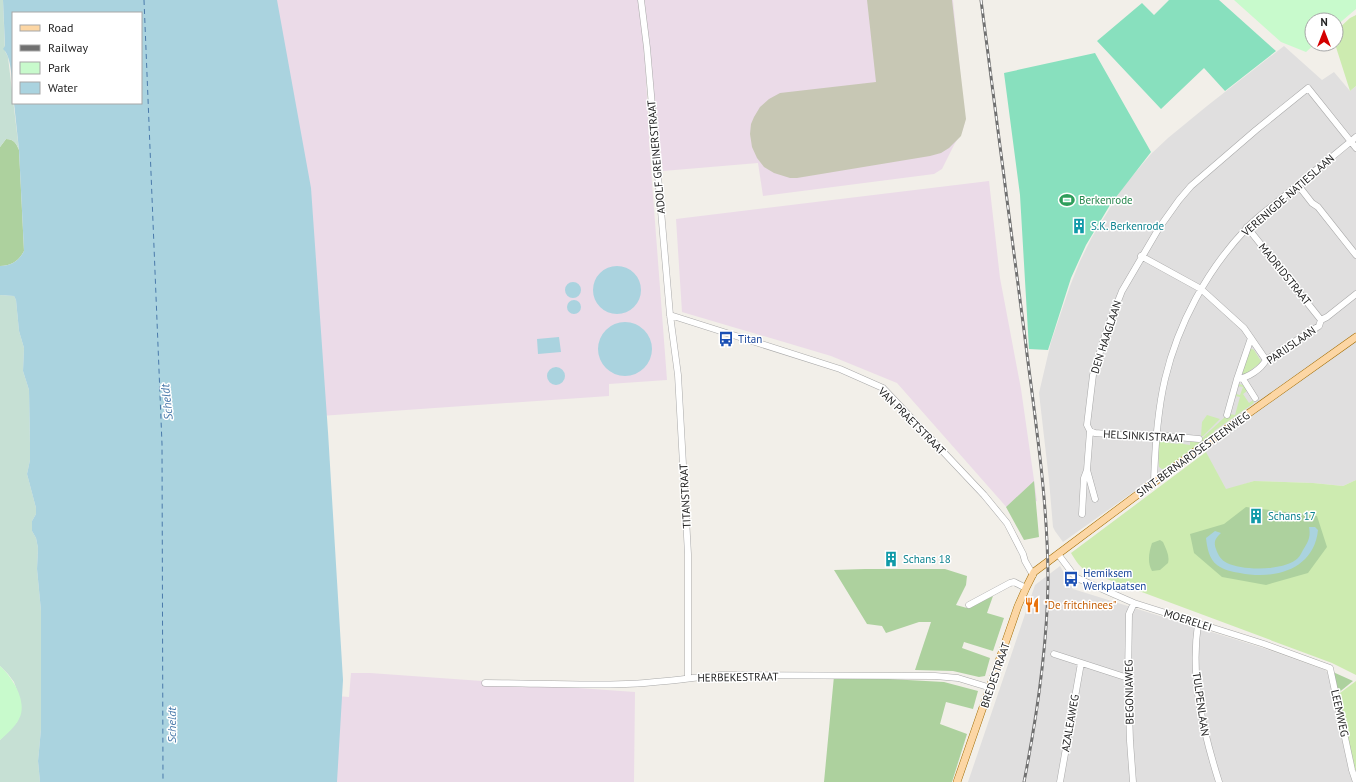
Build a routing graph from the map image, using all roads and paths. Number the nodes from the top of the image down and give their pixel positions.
1 (641, 0) edge
2 (1353, 139) edge
3 (1356, 148) edge
4 (1298, 185) junction
5 (1247, 227) junction
6 (1356, 255) edge
7 (1141, 256) junction
8 (1201, 289) junction
9 (1356, 294) edge
10 (670, 315) junction
11 (1321, 320) junction
12 (1356, 337) edge
13 (1251, 338) junction
14 (1266, 360) junction
15 (1240, 379) junction
16 (1254, 398) dead end
17 (1227, 415) dead end
18 (1090, 431) junction
19 (1156, 438) junction
20 (1199, 439) dead end
21 (1087, 470) junction
22 (1154, 482) junction
23 (1095, 499) dead end
24 (1082, 514) dead end
25 (1058, 554) junction
26 (1032, 575) junction
27 (1026, 588) junction
28 (1134, 603) junction
29 (969, 605) dead end
30 (1198, 624) junction
31 (1054, 654) dead end
32 (1081, 664) junction
33 (1330, 668) joint
34 (688, 678) junction
35 (1128, 678) junction
36 (485, 683) dead end
37 (991, 688) junction
38 (958, 780) edge
39 (1060, 782) edge
40 (1133, 782) edge
41 (1219, 782) edge
42 (1356, 782) edge

1 - 10 street, ADOLF GREINERSTRAAT
2 - 3 street
2 - 4 street, VERENIGDE NATIESLAAN
2 - 7 street, DEN HAAGLAAN
4 - 5 street, VERENIGDE NATIESLAAN
4 - 6 street
5 - 8 street, VERENIGDE NATIESLAAN
5 - 11 street, MADRIDSTRAAT
7 - 8 street
7 - 18 street, DEN HAAGLAAN
8 - 13 street
8 - 19 street, VERENIGDE NATIESLAAN
9 - 11 street, PARIJSLAAN
10 - 26 street, VAN PRAETSTRAAT
10 - 34 street, TITANSTRAAT
11 - 14 street, PARIJSLAAN
12 - 22 main road, SINT-BERNARDSESTEENWEG
13 - 14 street
13 - 15 street
14 - 15 street, PARIJSLAAN
15 - 16 street
15 - 17 street
18 - 19 street, HELSINKISTRAAT
18 - 21 street, DEN HAAGLAAN
19 - 20 street, HELSINKISTRAAT
19 - 22 street, VERENIGDE NATIESLAAN
21 - 23 street, DEN HAAGLAAN
21 - 24 street, DEN HAAGLAAN
22 - 25 main road, SINT-BERNARDSESTEENWEG
25 - 26 main road, SINT-BERNARDSESTEENWEG
25 - 28 street, MOERELEI
26 - 27 main road, BREDESTRAAT
27 - 29 street
27 - 37 main road, BREDESTRAAT
28 - 30 street, MOERELEI
28 - 35 street, BEGONIAWEG
30 - 33 street, MOERELEI
30 - 41 street, TULPENLAAN
31 - 32 street
32 - 35 street
32 - 39 street, AZALEAWEG
33 - 42 street, LEEMWEG
34 - 36 street, HERBEKESTRAAT
34 - 37 street, HERBEKESTRAAT
35 - 40 street, BEGONIAWEG
37 - 38 main road, BREDESTRAAT

